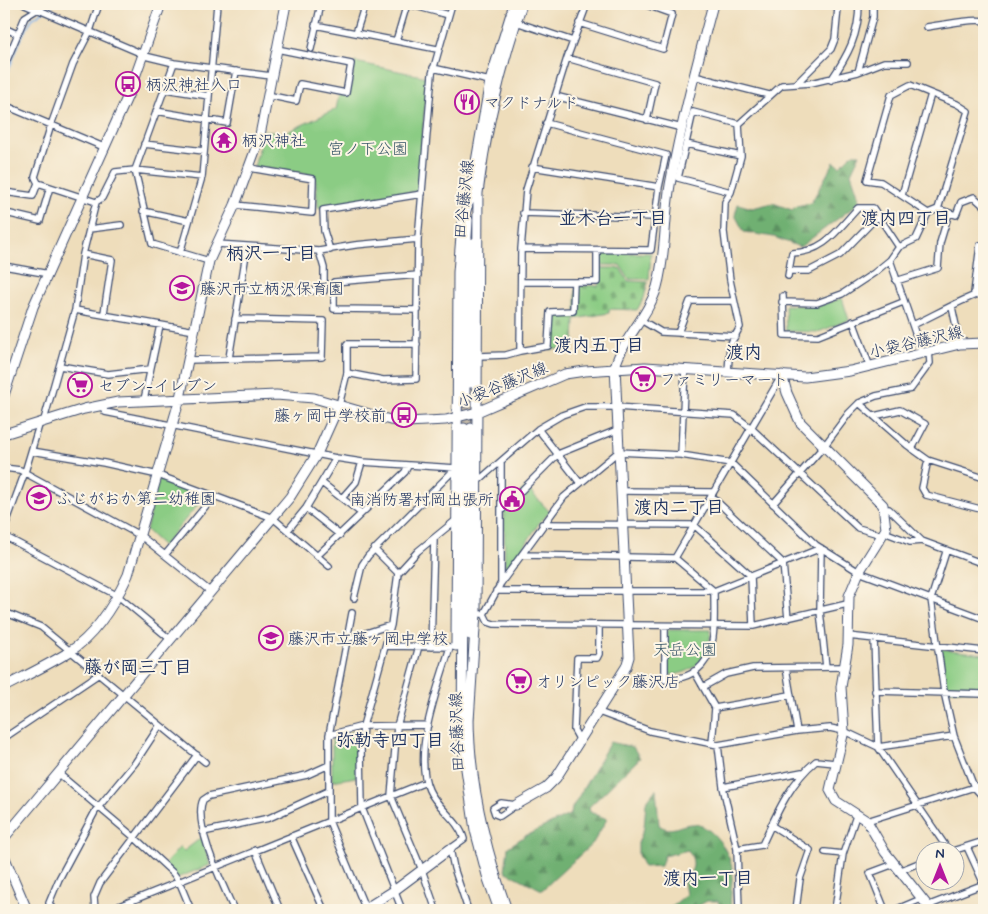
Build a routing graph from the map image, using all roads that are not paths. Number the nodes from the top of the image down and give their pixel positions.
1 (25, 4) edge
2 (46, 4) edge
3 (99, 4) edge
4 (161, 4) edge
5 (217, 4) edge
6 (286, 4) edge
7 (322, 4) edge
8 (365, 4) edge
9 (408, 4) edge
10 (452, 4) edge
11 (514, 4) edge
12 (522, 4) edge
13 (587, 4) edge
14 (644, 4) edge
15 (713, 4) edge
16 (828, 4) edge
17 (859, 4) edge
18 (873, 4) edge
19 (839, 6) edge
20 (37, 9) junction
21 (448, 15) junction
22 (984, 21) edge
23 (516, 22) junction
24 (580, 23) junction
25 (316, 25) junction
26 (928, 27) dead end
27 (4, 28) edge
28 (90, 31) junction
29 (356, 33) junction
30 (17, 34) junction
31 (396, 41) junction
32 (573, 41) junction
33 (311, 48) dead end
34 (277, 49) junction
35 (437, 49) junction
36 (145, 55) junction
37 (567, 58) junction
38 (908, 62) dead end
39 (174, 63) junction
40 (4, 67) edge
41 (212, 68) junction
42 (433, 68) junction
43 (236, 71) junction
44 (858, 72) junction
45 (271, 76) junction
46 (694, 76) junction
47 (831, 80) junction
48 (490, 81) junction
49 (797, 83) junction
50 (165, 89) junction
51 (931, 94) junction
52 (267, 95) junction
53 (769, 95) junction
54 (209, 96) junction
55 (555, 96) junction
56 (4, 105) edge
57 (156, 111) junction
58 (207, 120) junction
59 (647, 120) junction
60 (546, 123) junction
61 (739, 124) junction
62 (51, 125) junction
63 (682, 128) junction
64 (144, 144) junction
65 (686, 144) junction
66 (106, 148) junction
67 (204, 152) junction
68 (741, 156) junction
69 (532, 167) junction
70 (250, 168) junction
71 (135, 170) junction
72 (202, 177) junction
73 (38, 183) junction
74 (50, 187) junction
75 (478, 187) junction
76 (659, 187) junction
77 (4, 192) edge
78 (731, 192) junction
79 (422, 194) junction
80 (902, 194) junction
81 (82, 197) junction
82 (470, 197) junction
83 (96, 202) junction
84 (4, 205) edge
85 (235, 205) junction
86 (984, 206) edge
87 (938, 209) junction
88 (143, 210) junction
89 (523, 212) junction
90 (928, 212) junction
91 (949, 213) junction
92 (879, 215) junction
93 (654, 217) junction
94 (189, 221) junction
95 (121, 225) dead end
96 (89, 229) junction
97 (418, 239) junction
98 (217, 244) junction
99 (980, 245) dead end
100 (899, 247) junction
101 (247, 248) junction
102 (521, 249) junction
103 (330, 250) junction
104 (597, 250) junction
105 (319, 251) junction
106 (180, 253) junction
107 (83, 254) junction
108 (890, 260) junction
109 (209, 261) junction
110 (4, 266) edge
111 (49, 274) junction
112 (418, 275) junction
113 (896, 281) junction
114 (521, 282) junction
115 (574, 282) junction
116 (240, 290) junction
117 (974, 293) junction
118 (984, 293) edge
119 (734, 301) junction
120 (903, 302) junction
121 (952, 307) junction
122 (75, 310) junction
123 (418, 310) junction
124 (104, 313) junction
125 (235, 319) junction
126 (642, 320) junction
127 (853, 321) junction
128 (160, 325) junction
129 (913, 325) junction
130 (194, 331) junction
131 (678, 333) junction
132 (736, 336) junction
133 (984, 342) edge
134 (417, 344) junction
135 (960, 344) junction
136 (520, 350) junction
137 (926, 352) junction
138 (478, 356) junction
139 (229, 358) junction
140 (188, 360) junction
141 (60, 366) junction
142 (870, 367) junction
143 (615, 368) junction
144 (150, 369) junction
145 (685, 369) junction
146 (728, 371) junction
147 (347, 373) junction
148 (782, 375) junction
149 (4, 395) edge
150 (180, 398) junction
151 (144, 400) junction
152 (859, 403) junction
153 (102, 405) junction
154 (339, 405) junction
155 (616, 407) junction
156 (683, 411) junction
157 (477, 412) junction
158 (874, 416) junction
159 (458, 418) junction
160 (42, 421) junction
161 (172, 426) junction
162 (751, 428) junction
163 (538, 429) junction
164 (617, 430) junction
165 (4, 434) edge
166 (825, 445) junction
167 (912, 449) junction
168 (32, 451) junction
169 (618, 452) junction
170 (317, 454) junction
171 (558, 454) junction
172 (681, 455) junction
173 (336, 458) junction
174 (928, 460) junction
175 (362, 462) junction
176 (501, 462) junction
177 (731, 463) junction
178 (408, 466) junction
179 (4, 468) edge
180 (456, 468) junction
181 (25, 472) junction
182 (800, 474) junction
183 (158, 475) junction
184 (984, 478) edge
185 (478, 481) junction
186 (322, 483) junction
187 (580, 483) junction
188 (621, 491) junction
189 (712, 494) junction
190 (214, 496) junction
191 (342, 498) junction
192 (773, 504) junction
193 (306, 508) junction
194 (502, 510) junction
195 (885, 510) junction
196 (984, 510) edge
197 (361, 513) junction
198 (273, 518) junction
199 (456, 520) junction
200 (542, 524) junction
201 (622, 525) junction
202 (694, 525) junction
203 (4, 529) edge
204 (288, 530) junction
205 (883, 534) junction
206 (340, 535) junction
207 (4, 536) edge
208 (141, 536) junction
209 (434, 539) junction
210 (922, 541) junction
211 (820, 548) junction
212 (374, 549) junction
213 (946, 552) junction
214 (165, 554) junction
215 (318, 555) junction
216 (522, 555) junction
217 (625, 556) junction
218 (675, 558) junction
219 (783, 563) junction
220 (984, 564) edge
221 (329, 566) dead end
222 (859, 572) junction
223 (398, 574) junction
224 (752, 576) junction
225 (501, 583) junction
226 (496, 591) junction
227 (626, 591) junction
228 (714, 591) junction
229 (211, 592) junction
230 (118, 596) junction
231 (354, 598) dead end
232 (931, 599) junction
233 (847, 604) junction
234 (820, 611) junction
235 (4, 612) edge
236 (352, 613) dead end
237 (480, 614) junction
238 (788, 619) junction
239 (984, 620) edge
240 (391, 624) junction
241 (599, 626) junction
242 (628, 626) junction
243 (665, 626) junction
244 (714, 626) junction
245 (753, 626) junction
246 (848, 636) junction
247 (347, 639) junction
248 (874, 639) junction
249 (171, 640) junction
250 (937, 645) junction
251 (386, 646) junction
252 (419, 646) junction
253 (431, 647) junction
254 (453, 647) junction
255 (71, 651) junction
256 (984, 651) edge
257 (826, 667) junction
258 (786, 668) junction
259 (844, 668) junction
260 (694, 671) junction
261 (99, 674) junction
262 (462, 678) junction
263 (4, 687) edge
264 (703, 687) junction
265 (875, 691) junction
266 (944, 692) junction
267 (984, 694) edge
268 (124, 695) junction
269 (790, 696) junction
270 (715, 708) junction
271 (596, 711) junction
272 (469, 721) junction
273 (160, 725) junction
274 (428, 725) junction
275 (363, 726) junction
276 (397, 726) junction
277 (797, 730) junction
278 (844, 730) junction
279 (329, 736) junction
280 (954, 736) junction
281 (4, 738) edge
282 (579, 738) junction
283 (715, 744) junction
284 (878, 748) junction
285 (197, 755) junction
286 (205, 762) dead end
287 (835, 763) junction
288 (329, 765) junction
289 (802, 772) junction
290 (58, 774) junction
291 (426, 782) junction
292 (984, 784) edge
293 (723, 787) junction
294 (974, 787) junction
295 (328, 791) junction
296 (391, 796) junction
297 (984, 798) edge
298 (516, 805) dead end
299 (918, 806) junction
300 (98, 807) junction
301 (362, 808) junction
302 (857, 814) junction
303 (329, 821) junction
304 (867, 821) junction
305 (771, 825) junction
306 (203, 832) junction
307 (291, 836) junction
308 (4, 838) edge
309 (136, 838) junction
310 (984, 841) edge
311 (943, 842) edge
312 (967, 847) joint
313 (450, 849) junction
314 (738, 849) junction
315 (255, 850) junction
316 (825, 852) dead end
317 (844, 854) junction
318 (4, 856) edge
319 (916, 862) edge
320 (215, 866) junction
321 (896, 867) junction
322 (422, 870) junction
323 (179, 881) junction
324 (984, 884) edge
325 (395, 890) junction
326 (921, 899) junction
327 (929, 908) edge
328 (27, 910) edge
329 (53, 910) edge
330 (95, 910) edge
331 (109, 910) edge
332 (191, 910) edge
333 (234, 910) edge
334 (280, 910) edge
335 (324, 910) edge
336 (364, 910) edge
337 (402, 910) edge
338 (436, 910) edge
339 (468, 910) edge
340 (499, 910) edge
341 (507, 910) edge
342 (739, 910) edge
343 (796, 910) edge
344 (835, 910) edge
345 (885, 910) edge
346 (895, 910) edge

1 - 20 street
2 - 20 street
3 - 28 street
4 - 36 main road
5 - 41 street
6 - 34 main road
7 - 25 street
8 - 29 street
9 - 21 street
9 - 31 street
10 - 21 street
11 - 48 main road, 田谷藤沢線
12 - 23 main road, 田谷藤沢線
13 - 24 street
14 - 24 street
15 - 46 main road
16 - 19 street
17 - 47 street
18 - 44 street
19 - 49 street
20 - 28 street
20 - 30 street
21 - 35 street
22 - 26 street
23 - 32 street
23 - 75 main road, 田谷藤沢線
24 - 32 street
25 - 29 street
25 - 33 street
27 - 30 street
28 - 36 street
28 - 62 street
29 - 31 street
30 - 40 street
31 - 35 street
32 - 37 street
34 - 45 main road
34 - 52 street
35 - 42 street
36 - 39 street
36 - 66 main road
37 - 55 street
37 - 59 street
38 - 44 street
39 - 41 street
39 - 50 street
41 - 43 street
41 - 54 street
42 - 48 street
42 - 79 street
43 - 45 street
43 - 58 street
44 - 47 street
45 - 52 main road
46 - 53 street
46 - 63 main road
47 - 49 street
48 - 82 main road, 田谷藤沢線
49 - 53 street
50 - 54 street
50 - 57 street
51 - 80 street
51 - 80 street
51 - 87 street
52 - 70 main road
53 - 61 street
54 - 58 street
55 - 59 street
55 - 60 street
56 - 62 street
57 - 58 street
57 - 64 street
58 - 67 street
59 - 63 street
60 - 69 street
60 - 76 street
61 - 65 street
61 - 68 street
62 - 66 street
62 - 73 street
63 - 126 main road
64 - 67 street
64 - 71 street
65 - 68 street
65 - 78 street
66 - 81 main road
67 - 72 street
68 - 78 street
69 - 76 street
69 - 89 street
70 - 85 main road
70 - 85 street
71 - 72 street
71 - 83 street
71 - 88 street
72 - 94 street
73 - 74 street
73 - 77 street
74 - 81 street
74 - 84 street
75 - 82 main road, 田谷藤沢線
75 - 138 main road
76 - 93 street
78 - 119 street
79 - 97 street
79 - 103 street
80 - 90 street
81 - 83 street
81 - 111 main road
82 - 159 main road
83 - 96 street
85 - 98 main road
86 - 91 street
87 - 90 street
87 - 91 street
88 - 94 street
88 - 106 street
89 - 93 street
89 - 102 street
90 - 100 street
91 - 113 street
92 - 92 street
92 - 100 street
93 - 104 street
94 - 106 street
95 - 96 street
96 - 107 street
97 - 103 street
97 - 112 street
98 - 101 street
98 - 109 main road
99 - 117 street
100 - 108 street
101 - 105 street
101 - 116 street
102 - 104 street
102 - 114 street
103 - 105 street
104 - 115 street
105 - 116 street
106 - 109 street
107 - 122 street
107 - 124 street
108 - 113 street
108 - 127 street
109 - 130 main road
110 - 111 street
111 - 149 main road
112 - 123 street
112 - 123 street
113 - 120 street
114 - 115 street
114 - 136 street
115 - 136 street
116 - 125 street
117 - 118 street
117 - 121 street
119 - 131 street
119 - 132 street
120 - 127 street
120 - 129 street
121 - 129 street
121 - 135 street
122 - 124 street
122 - 141 street
123 - 134 street
124 - 128 street
125 - 139 street
125 - 139 street
126 - 131 street
126 - 143 main road
127 - 142 street
128 - 130 street
128 - 144 street
129 - 137 street
130 - 140 main road
131 - 132 street
132 - 146 street
133 - 135 main road, 小袋谷藤沢線
134 - 147 street
134 - 147 street
135 - 137 main road, 小袋谷藤沢線
136 - 138 street
137 - 142 main road, 小袋谷藤沢線
137 - 152 street
138 - 157 main road
139 - 140 street
140 - 150 main road
141 - 144 street
141 - 160 street
142 - 148 main road, 小袋谷藤沢線
143 - 145 main road, 小袋谷藤沢線
143 - 155 main road
143 - 157 main road, 小袋谷藤沢線
144 - 151 street
145 - 146 main road, 小袋谷藤沢線
145 - 156 street
146 - 148 main road, 小袋谷藤沢線
147 - 154 street
148 - 162 street
148 - 166 main road
150 - 151 main road, 小袋谷藤沢線
150 - 154 main road, 小袋谷藤沢線
150 - 161 main road
151 - 153 main road, 小袋谷藤沢線
152 - 158 street
152 - 166 street
153 - 160 main road, 小袋谷藤沢線
153 - 161 street
154 - 159 main road, 小袋谷藤沢線
154 - 170 main road
155 - 156 street
155 - 163 street
155 - 164 main road
156 - 162 street
156 - 172 street
157 - 159 main road, 小袋谷藤沢線
157 - 185 main road
158 - 167 street
158 - 167 street
159 - 180 main road
160 - 165 main road, 小袋谷藤沢線
160 - 168 street
161 - 170 street
161 - 183 main road
162 - 177 street
162 - 182 street
163 - 171 street
163 - 176 street
164 - 169 main road
164 - 171 street
166 - 182 street
166 - 195 main road
167 - 174 street
168 - 181 street
168 - 183 street
169 - 172 street
169 - 187 street
169 - 188 main road
170 - 173 street
170 - 198 main road
171 - 187 street
171 - 194 street
172 - 177 street
173 - 175 street
173 - 186 street
174 - 184 street
174 - 196 street
175 - 178 street
175 - 191 street
176 - 185 street
176 - 194 street
177 - 189 street
177 - 192 street
178 - 180 street
178 - 197 street
179 - 181 street
180 - 199 main road
180 - 212 street
181 - 203 street
181 - 208 street
182 - 192 street
182 - 205 street
183 - 190 street
183 - 208 main road
185 - 237 main road
186 - 191 street
186 - 193 street
187 - 200 street
188 - 189 street
188 - 201 main road
189 - 202 street
189 - 219 street
190 - 198 street
190 - 214 street
191 - 197 street
192 - 211 street
193 - 204 street
193 - 206 street
194 - 225 street
195 - 205 main road
195 - 210 street
197 - 206 street
198 - 204 street
198 - 229 main road
199 - 209 street
199 - 254 main road
200 - 201 street
200 - 216 street
201 - 202 street
201 - 217 main road
202 - 218 street
202 - 224 street
204 - 215 street
205 - 210 street
205 - 222 main road
206 - 215 street
207 - 230 street
208 - 214 street
208 - 230 main road
209 - 223 street
209 - 253 street
210 - 213 street
211 - 219 street
211 - 222 street
211 - 234 street
212 - 223 street
212 - 231 street
213 - 220 street
213 - 232 street
214 - 229 street
215 - 221 street
216 - 217 street
216 - 225 street
217 - 218 street
217 - 227 main road
218 - 228 street
219 - 224 street
219 - 238 street
222 - 232 street
222 - 233 main road
223 - 240 street
224 - 228 street
224 - 245 street
225 - 226 street
226 - 227 street
226 - 237 street
227 - 228 street
227 - 242 main road
228 - 244 street
229 - 249 main road
230 - 249 street
230 - 255 main road
232 - 239 street
232 - 250 street
233 - 234 street
233 - 246 main road
234 - 238 street
234 - 257 street
235 - 255 street
236 - 247 street
237 - 241 street
237 - 272 main road
238 - 245 street
240 - 247 street
240 - 251 street
241 - 242 street
241 - 282 street
242 - 243 street
242 - 271 main road
243 - 244 street
243 - 260 street
244 - 245 street
244 - 260 street
246 - 248 street
246 - 259 main road
247 - 279 street
248 - 250 street
248 - 265 street
249 - 268 main road
250 - 256 street
250 - 266 street
251 - 252 street
251 - 275 street
252 - 253 street
252 - 276 street
253 - 254 street
254 - 262 main road
254 - 274 street
255 - 261 street
255 - 263 main road
257 - 258 street
257 - 259 street
258 - 264 street
258 - 269 street
259 - 278 main road
260 - 264 street
261 - 268 street
261 - 281 street
262 - 272 main road, 田谷藤沢線
262 - 340 main road, 田谷藤沢線
264 - 270 street
265 - 266 street
265 - 284 street
266 - 267 street
266 - 280 street
268 - 273 street
268 - 290 main road
269 - 270 street
269 - 277 street
270 - 283 street
271 - 282 main road
271 - 283 street
272 - 341 main road, 田谷藤沢線
273 - 285 street
273 - 300 street
274 - 276 street
274 - 291 street
275 - 276 street
275 - 279 street
275 - 301 street
276 - 296 street
277 - 278 street
277 - 283 street
278 - 284 street
278 - 287 main road
279 - 288 street
280 - 284 street
280 - 294 street
282 - 298 main road
283 - 293 street
284 - 299 street
285 - 286 street
285 - 309 street
287 - 289 street
287 - 302 main road
288 - 295 street
288 - 306 street
289 - 293 street
289 - 305 street
290 - 300 street
290 - 308 main road
291 - 296 street
291 - 313 street
292 - 294 street
293 - 314 street
294 - 297 street
294 - 299 street
295 - 303 street
295 - 306 street
296 - 301 street
296 - 322 street
299 - 304 street
299 - 311 street
300 - 309 street
300 - 329 street
301 - 303 street
301 - 325 street
302 - 304 main road
302 - 317 street
303 - 307 street
303 - 336 street
304 - 321 main road
305 - 314 street
305 - 343 street
306 - 320 street
307 - 315 street
307 - 335 street
309 - 323 street
309 - 330 street
310 - 312 street
312 - 324 street
313 - 322 main road
313 - 339 street
314 - 342 street
315 - 320 street
315 - 334 street
316 - 317 street
317 - 344 street
318 - 328 main road
319 - 321 street
320 - 323 street
320 - 333 street
321 - 326 main road
321 - 345 street
322 - 325 main road
322 - 338 street
323 - 331 street
323 - 332 street
324 - 327 street
325 - 336 main road
325 - 337 street
326 - 327 main road
326 - 346 street

